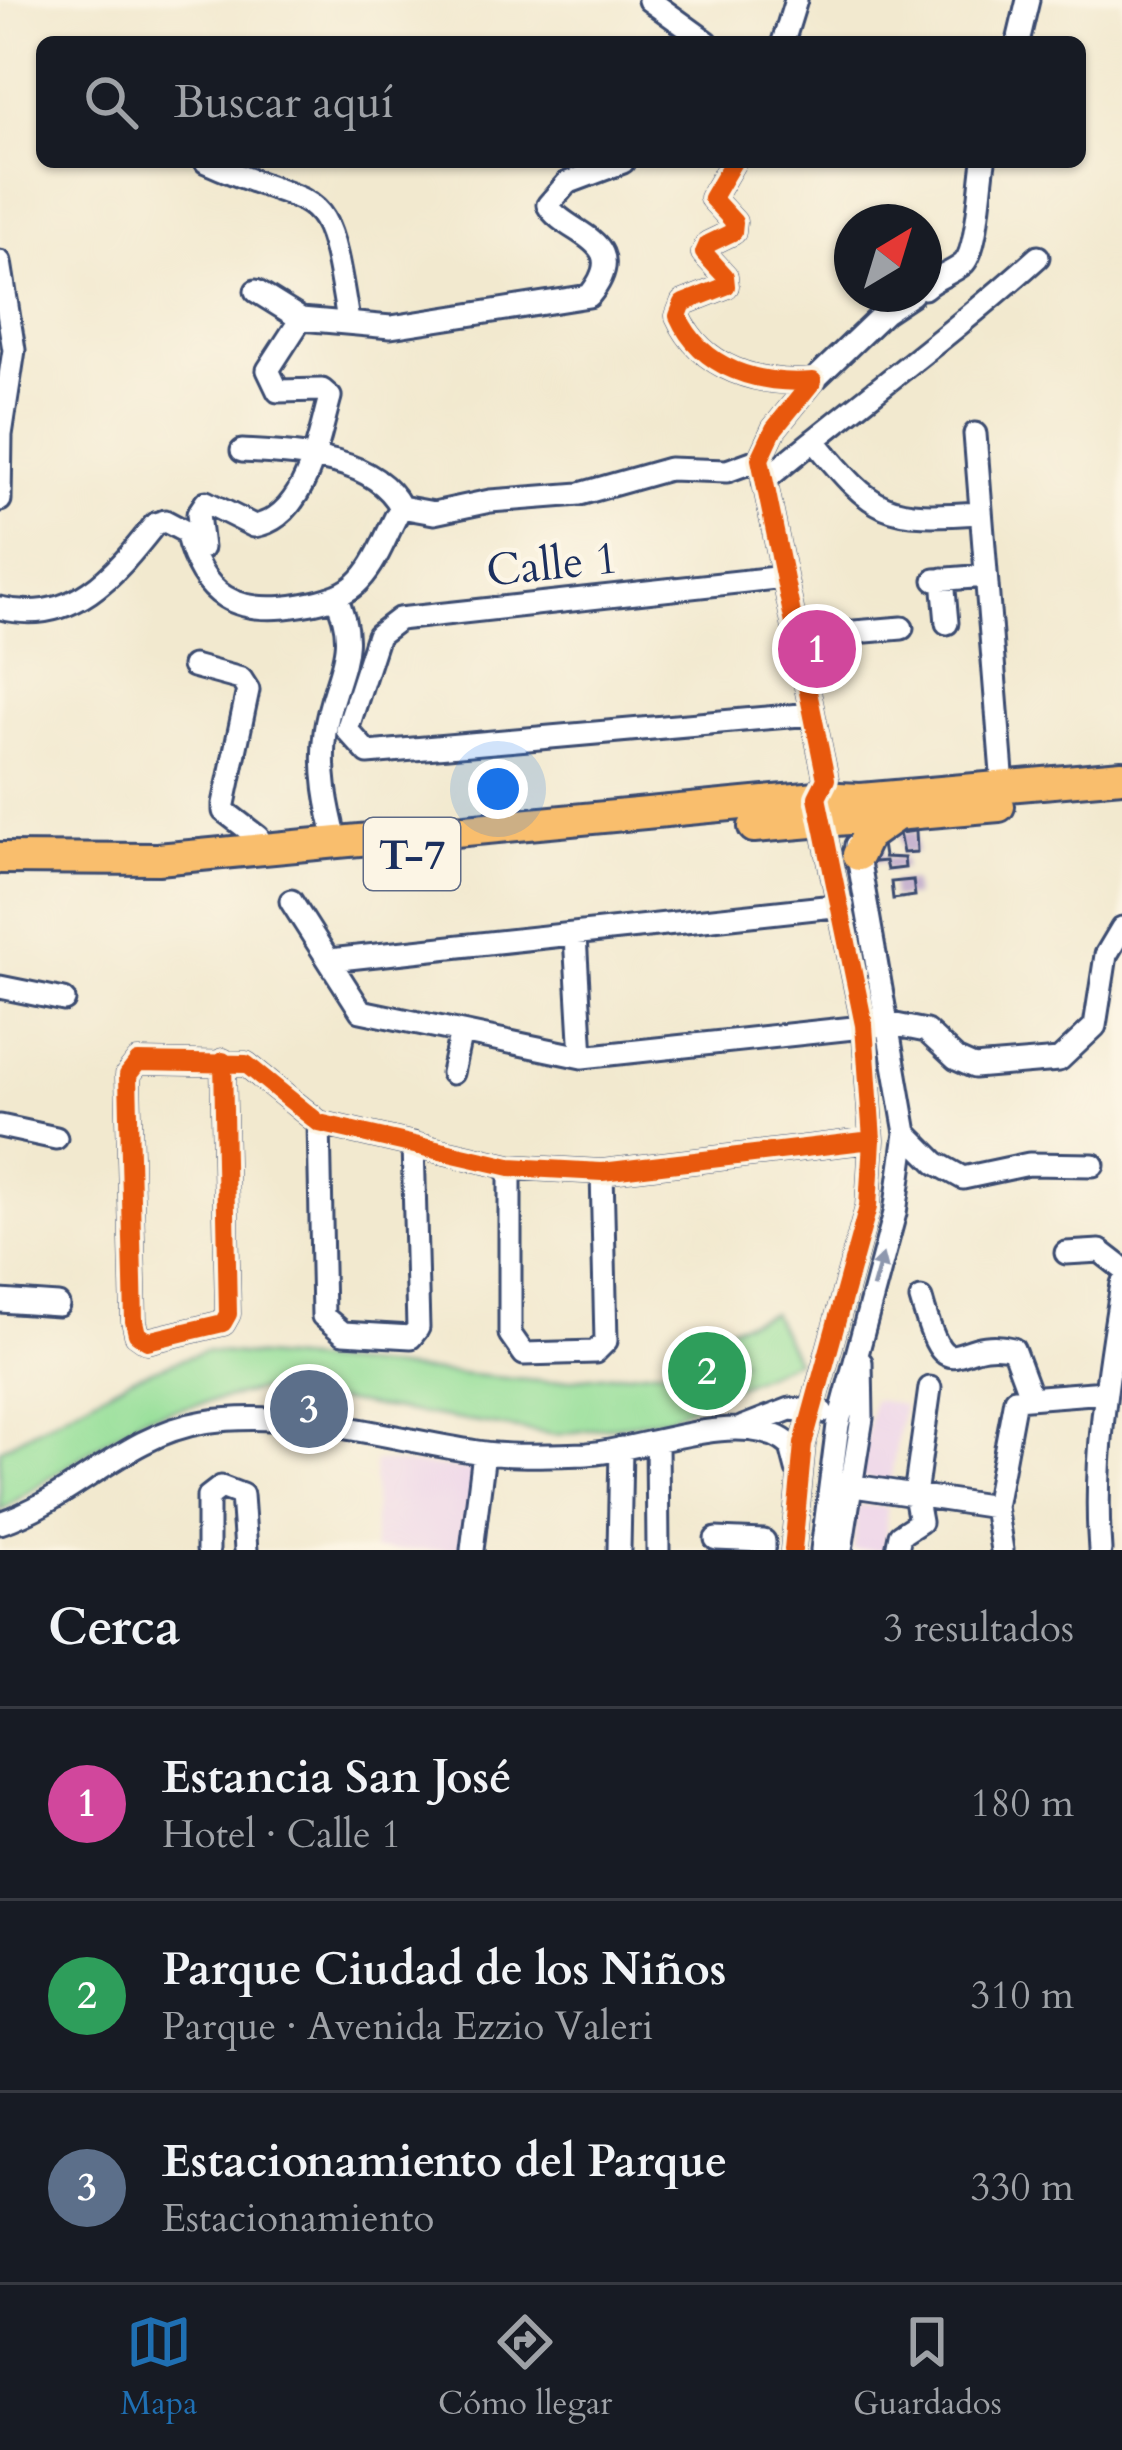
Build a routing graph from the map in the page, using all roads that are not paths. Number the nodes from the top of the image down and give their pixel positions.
1 (649, 0) edge
2 (796, 0) edge
3 (1028, 0) edge
4 (699, 36) edge
5 (785, 36) edge
6 (1019, 36) edge
7 (224, 168) edge
8 (607, 168) edge
9 (730, 168) edge
10 (983, 168) edge
11 (1038, 257) dead end
12 (0, 262) edge
13 (942, 272) edge
14 (256, 291) dead end
15 (884, 312) edge
16 (302, 320) junction
17 (348, 321) junction
18 (7, 362) edge
19 (813, 381) junction
20 (2, 418) edge
21 (975, 434) dead end
22 (814, 440) junction
23 (242, 451) dead end
24 (310, 457) junction
25 (762, 470) junction
26 (0, 500) edge
27 (401, 507) junction
28 (980, 513) junction
29 (195, 564) junction
30 (986, 576) junction
31 (784, 578) junction
32 (335, 596) junction
33 (0, 608) edge
34 (947, 622) dead end
35 (902, 628) dead end
36 (795, 638) junction
37 (193, 666) dead end
38 (812, 714) junction
39 (1122, 776) edge
40 (1003, 786) junction
41 (1122, 795) edge
42 (832, 803) junction
43 (898, 815) junction
44 (337, 844) junction
45 (265, 850) junction
46 (858, 855) junction
47 (0, 858) edge
48 (0, 876) edge
49 (291, 901) dead end
50 (843, 905) junction
51 (1122, 928) edge
52 (575, 936) junction
53 (330, 960) junction
54 (0, 987) edge
55 (64, 1000) dead end
56 (891, 1024) junction
57 (864, 1025) junction
58 (460, 1036) junction
59 (582, 1057) junction
60 (223, 1060) junction
61 (452, 1073) dead end
62 (319, 1123) junction
63 (0, 1126) edge
64 (906, 1133) junction
65 (56, 1138) dead end
66 (872, 1140) junction
67 (413, 1144) junction
68 (1093, 1165) dead end
69 (509, 1167) junction
70 (602, 1172) junction
71 (1066, 1253) dead end
72 (1122, 1268) edge
73 (1122, 1283) edge
74 (922, 1299) dead end
75 (0, 1301) edge
76 (58, 1305) dead end
77 (857, 1344) junction
78 (931, 1388) dead end
79 (1105, 1392) junction
80 (1030, 1395) junction
81 (810, 1409) junction
82 (840, 1417) junction
83 (741, 1428) junction
84 (657, 1441) junction
85 (793, 1442) junction
86 (621, 1448) junction
87 (834, 1450) junction
88 (484, 1453) junction
89 (838, 1483) junction
90 (915, 1495) junction
91 (995, 1507) junction
92 (0, 1523) edge
93 (716, 1539) dead end
94 (620, 1549) edge
95 (208, 1550) edge
96 (246, 1550) edge
97 (472, 1550) edge
98 (658, 1550) edge
99 (764, 1550) edge
100 (793, 1550) edge
101 (823, 1550) edge
102 (841, 1550) edge
103 (898, 1550) edge
104 (1001, 1550) edge
105 (1100, 1550) edge

1 - 4 street
2 - 5 street
3 - 6 street
7 - 17 street
8 - 17 street
9 - 19 street
10 - 13 street
11 - 22 street
12 - 18 street
14 - 16 street
15 - 19 street
16 - 17 street
16 - 24 street
18 - 20 street
19 - 25 street
20 - 26 street
21 - 28 street
22 - 25 street
22 - 28 street
23 - 24 street
24 - 27 street
24 - 29 street
25 - 27 street
25 - 31 street
27 - 32 street
28 - 30 street
29 - 32 street
29 - 33 street
30 - 34 street
30 - 40 street
31 - 36 street
31 - 38 street, Calle 1
32 - 44 street
35 - 36 street
36 - 38 street
37 - 45 street
38 - 42 street
39 - 40 highway, T-7
40 - 42 highway, T-7
41 - 43 highway, T-7
42 - 43 highway, T-7
42 - 44 highway, T-7
42 - 46 street
42 - 48 highway, T-7
42 - 50 street
43 - 46 highway
44 - 45 highway, T-7
45 - 47 highway, T-7
46 - 56 street
49 - 53 street
50 - 52 street
50 - 57 street
51 - 56 street
52 - 53 street
52 - 59 street
53 - 58 street
54 - 55 street
56 - 57 street
56 - 64 street
57 - 59 street
57 - 66 street
58 - 59 street
58 - 61 street
60 - 60 street
60 - 62 street
62 - 67 street
62 - 67 street
63 - 65 street
64 - 68 street
77 -> 64 street
66 - 70 street
66 - 81 street
67 - 69 street
69 - 70 street
69 - 70 street
71 - 72 street
73 - 79 street
74 - 80 street
75 - 76 street
77 - 82 street
77 - 89 street
78 - 90 street
79 - 80 street
79 - 105 street
80 - 91 street
81 - 82 street
81 - 83 street
81 - 85 street
82 - 87 street
83 - 84 street
83 - 85 street
84 - 86 street
84 - 98 street
85 - 87 street
85 - 100 street
86 - 88 street
86 - 94 street
87 - 89 street
88 - 92 street
88 - 97 street
89 - 90 street
89 - 101 street
89 - 102 street
90 - 91 street
90 - 103 street
91 - 104 street
93 - 99 street
94 - 98 street
95 - 96 street

